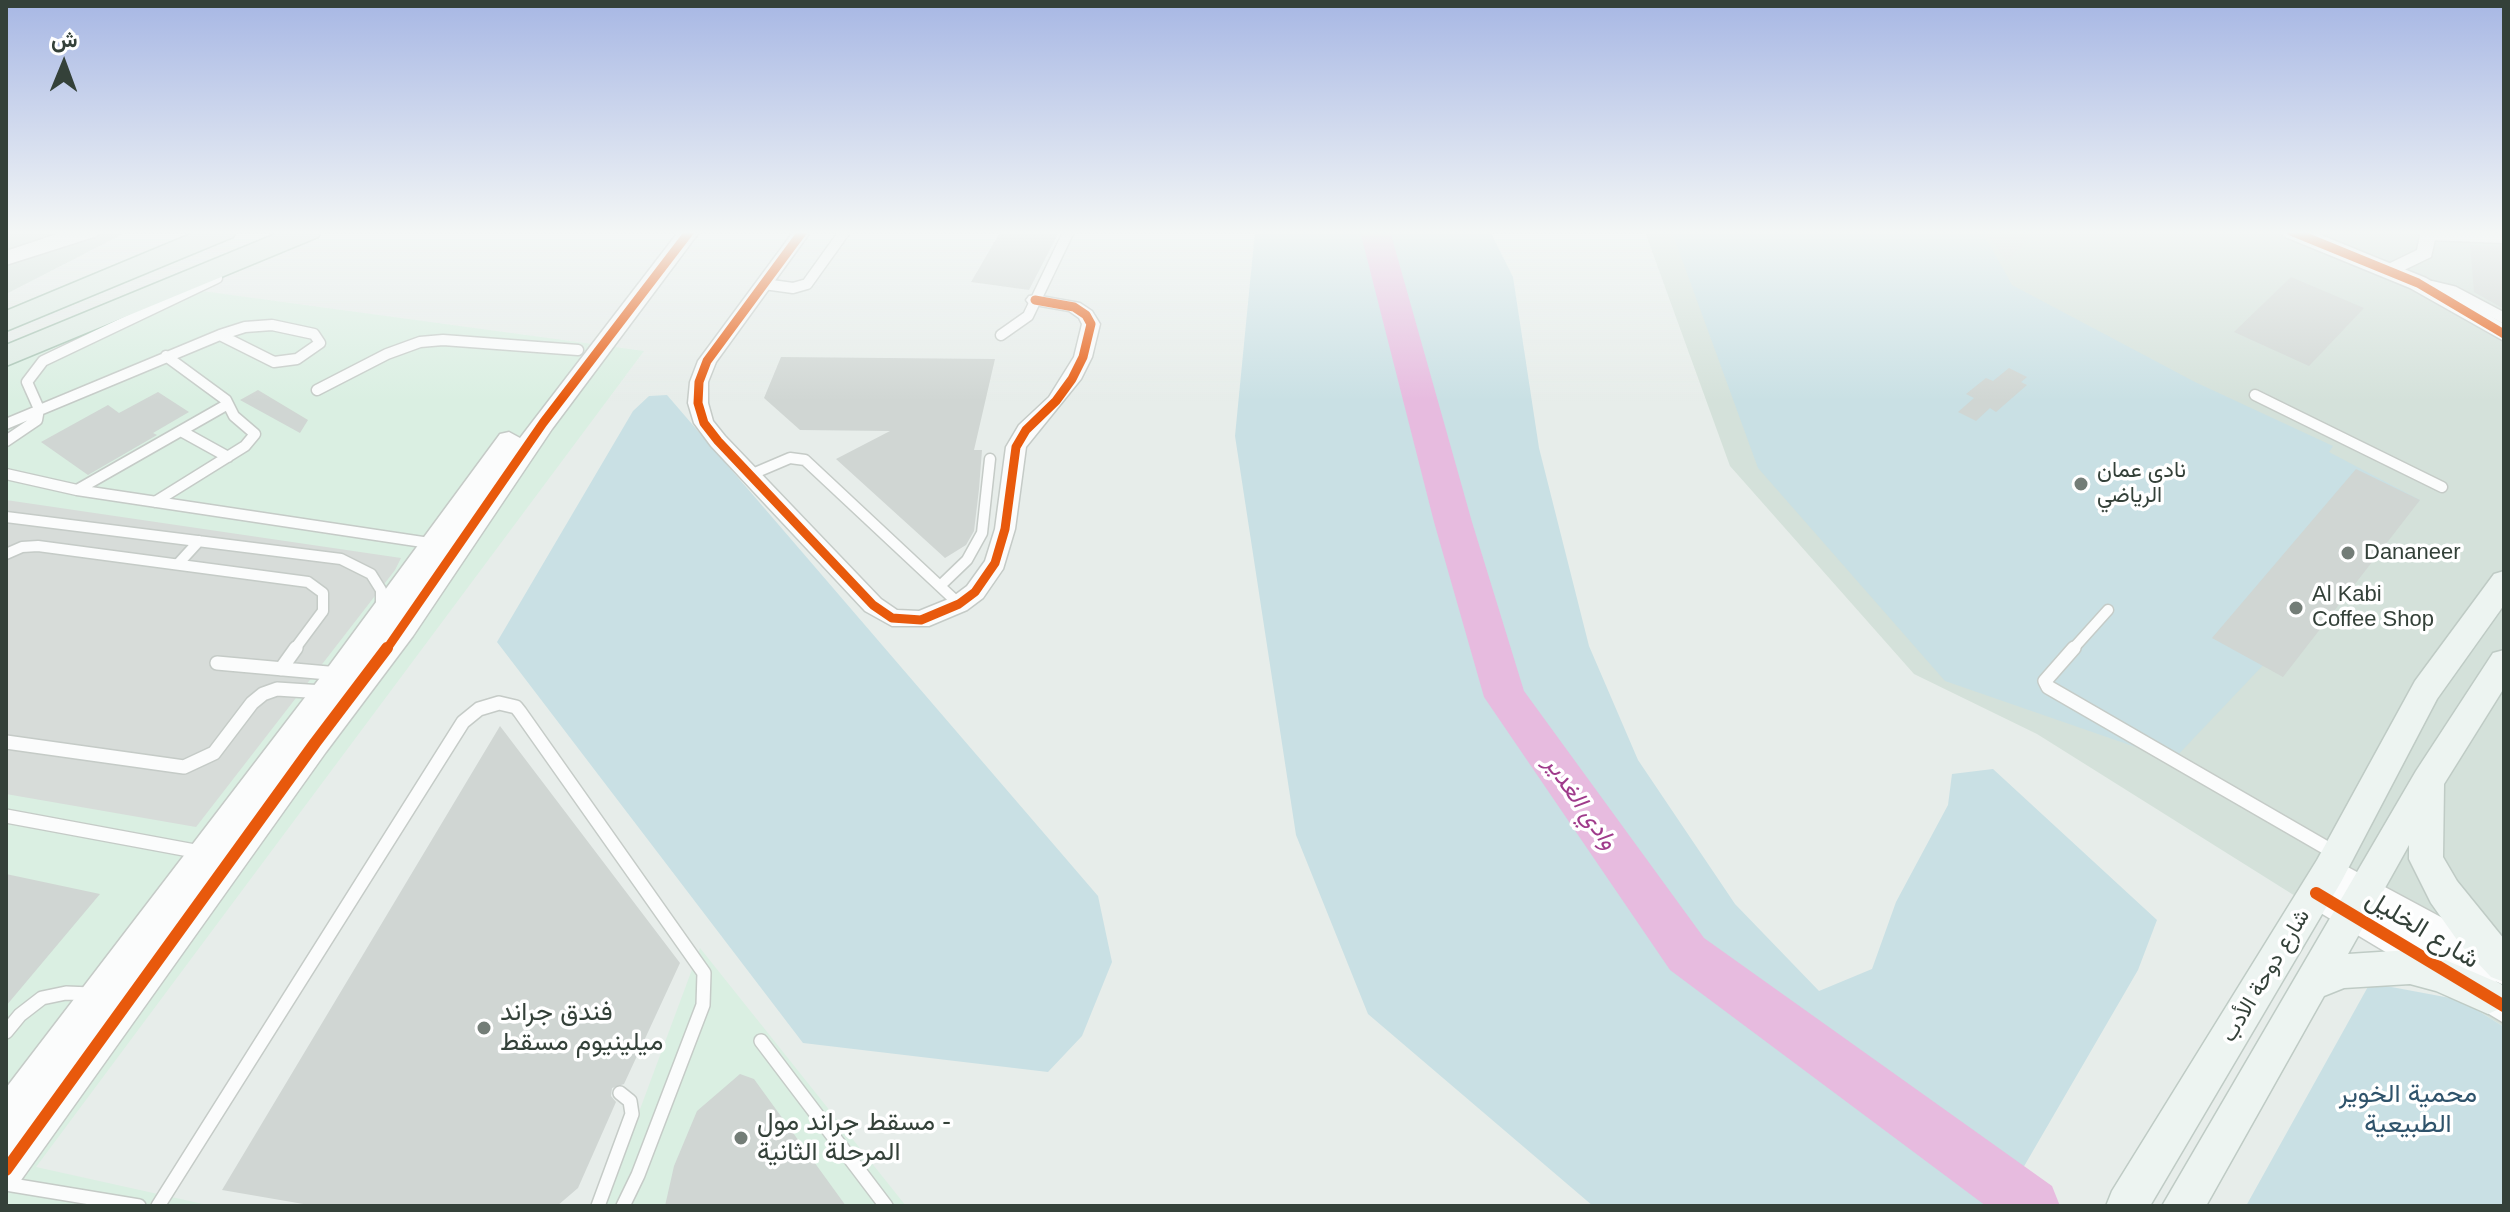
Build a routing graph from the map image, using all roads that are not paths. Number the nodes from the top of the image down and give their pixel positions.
1 (86, 288) edge
2 (170, 288) edge
3 (198, 288) edge
4 (628, 288) edge
5 (647, 288) edge
6 (761, 288) edge
7 (1041, 288) edge
8 (2426, 288) edge
9 (2438, 288) edge
10 (1035, 300) junction
11 (2504, 318) edge
12 (6, 321) edge
13 (2504, 334) edge
14 (220, 335) junction
15 (1001, 335) dead end
16 (578, 350) junction
17 (6, 356) edge
18 (166, 356) junction
19 (317, 390) dead end
20 (2255, 395) dead end
21 (228, 404) junction
22 (39, 409) junction
23 (6, 424) edge
24 (181, 431) junction
25 (6, 441) edge
26 (228, 457) junction
27 (990, 459) dead end
28 (6, 474) edge
29 (750, 475) junction
30 (2442, 487) dead end
31 (77, 490) junction
32 (155, 502) junction
33 (6, 517) edge
34 (199, 541) junction
35 (436, 544) junction
36 (6, 554) edge
37 (178, 564) junction
38 (2504, 582) edge
39 (940, 586) junction
40 (959, 604) junction
41 (2108, 610) dead end
42 (377, 622) junction
43 (2504, 662) edge
44 (217, 663) dead end
45 (281, 669) junction
46 (332, 683) junction
47 (6, 742) edge
48 (2428, 781) junction
49 (6, 816) edge
50 (205, 852) junction
51 (2328, 873) junction
52 (2358, 903) junction
53 (2315, 982) junction
54 (2500, 984) edge
55 (99, 994) junction
56 (6, 1032) edge
57 (761, 1041) dead end
58 (620, 1093) dead end
59 (6, 1118) edge
60 (6, 1170) edge
61 (6, 1184) edge
62 (139, 1206) edge
63 (158, 1206) edge
64 (598, 1206) edge
65 (623, 1206) edge
66 (886, 1206) edge
67 (2127, 1206) edge
68 (2183, 1206) edge

1 - 12 highway
2 - 17 highway
3 - 22 lane
4 - 16 street
5 - 60 street
6 - 29 street
7 - 10 lane
8 - 13 street
9 - 11 lane
10 - 15 lane
10 - 40 street
14 - 14 lane
14 - 18 lane
16 - 19 lane
16 - 35 street
18 - 21 lane
18 - 22 lane
20 - 30 lane
21 - 24 lane
21 - 26 lane
22 - 23 lane
22 - 25 lane
24 - 26 lane
24 - 31 lane
26 - 32 lane
27 - 39 lane
28 - 31 lane
29 - 39 lane
29 - 40 street
31 - 32 lane
32 - 35 lane
33 - 34 lane
34 - 37 lane
34 - 42 lane
35 - 42 street
36 - 37 lane
37 - 45 lane
38 - 51 main road, شارع دوحة الأدب
39 - 40 lane
41 - 51 lane
42 - 46 street
43 - 48 main road, شارع دوحة الأدب
44 - 45 lane
45 - 46 lane
46 - 47 lane
46 - 50 street
48 - 52 main road, شارع دوحة الأدب
48 - 54 main road
49 - 50 lane
50 - 55 street
51 - 52 street, شارع الخليل
51 - 67 main road, شارع دوحة الأدب
52 - 53 main road, شارع دوحة الأدب
52 - 54 street, شارع الخليل
53 - 54 main road
53 - 68 main road, شارع دوحة الأدب
55 - 56 lane
55 - 59 street
57 - 66 lane
58 - 64 lane
61 - 62 lane
63 - 65 lane

